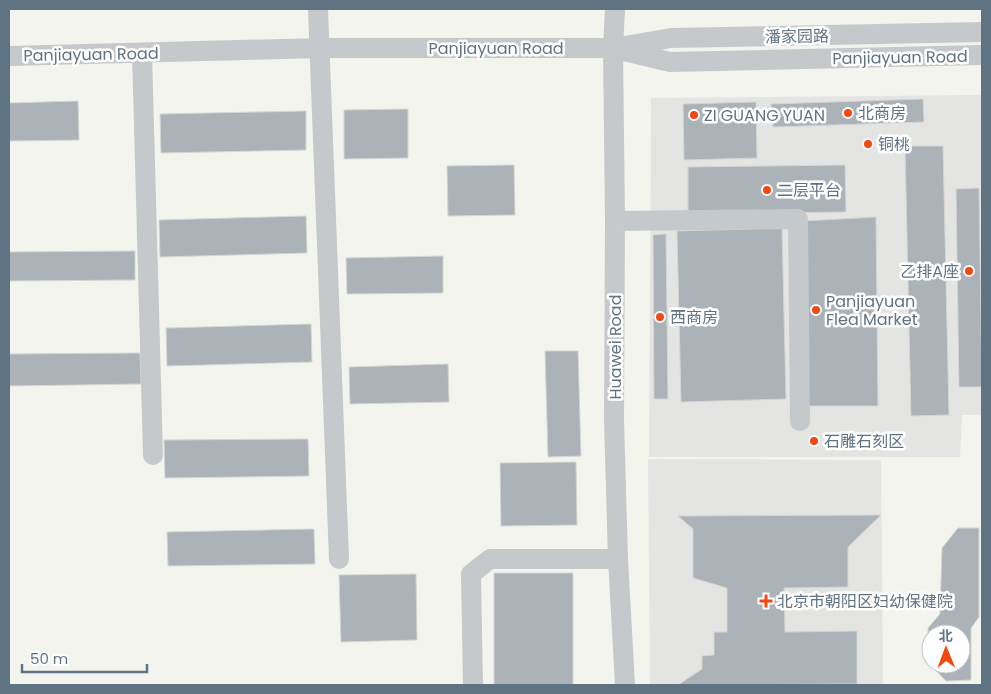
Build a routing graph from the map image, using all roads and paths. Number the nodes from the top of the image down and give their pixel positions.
1 (318, 9) edge
2 (615, 9) edge
3 (982, 32) edge
4 (320, 48) junction
5 (613, 48) junction
6 (142, 53) junction
7 (982, 55) edge
8 (9, 56) edge
9 (615, 221) junction
10 (800, 421) dead end
11 (153, 454) dead end
12 (339, 559) dead end
13 (618, 559) junction
14 (473, 685) edge
15 (624, 685) edge

1 - 4 street
2 - 5 street, Huawei Road
3 - 5 street, 潘家园路
4 - 5 street, Panjiayuan Road
4 - 6 street, Panjiayuan Road
4 - 12 street
5 - 7 street, Panjiayuan Road
5 - 9 street, Huawei Road
6 - 8 street, Panjiayuan Road
6 - 11 street
9 - 10 street
9 - 13 street, Huawei Road
13 - 14 street
13 - 15 street, Huawei Road

